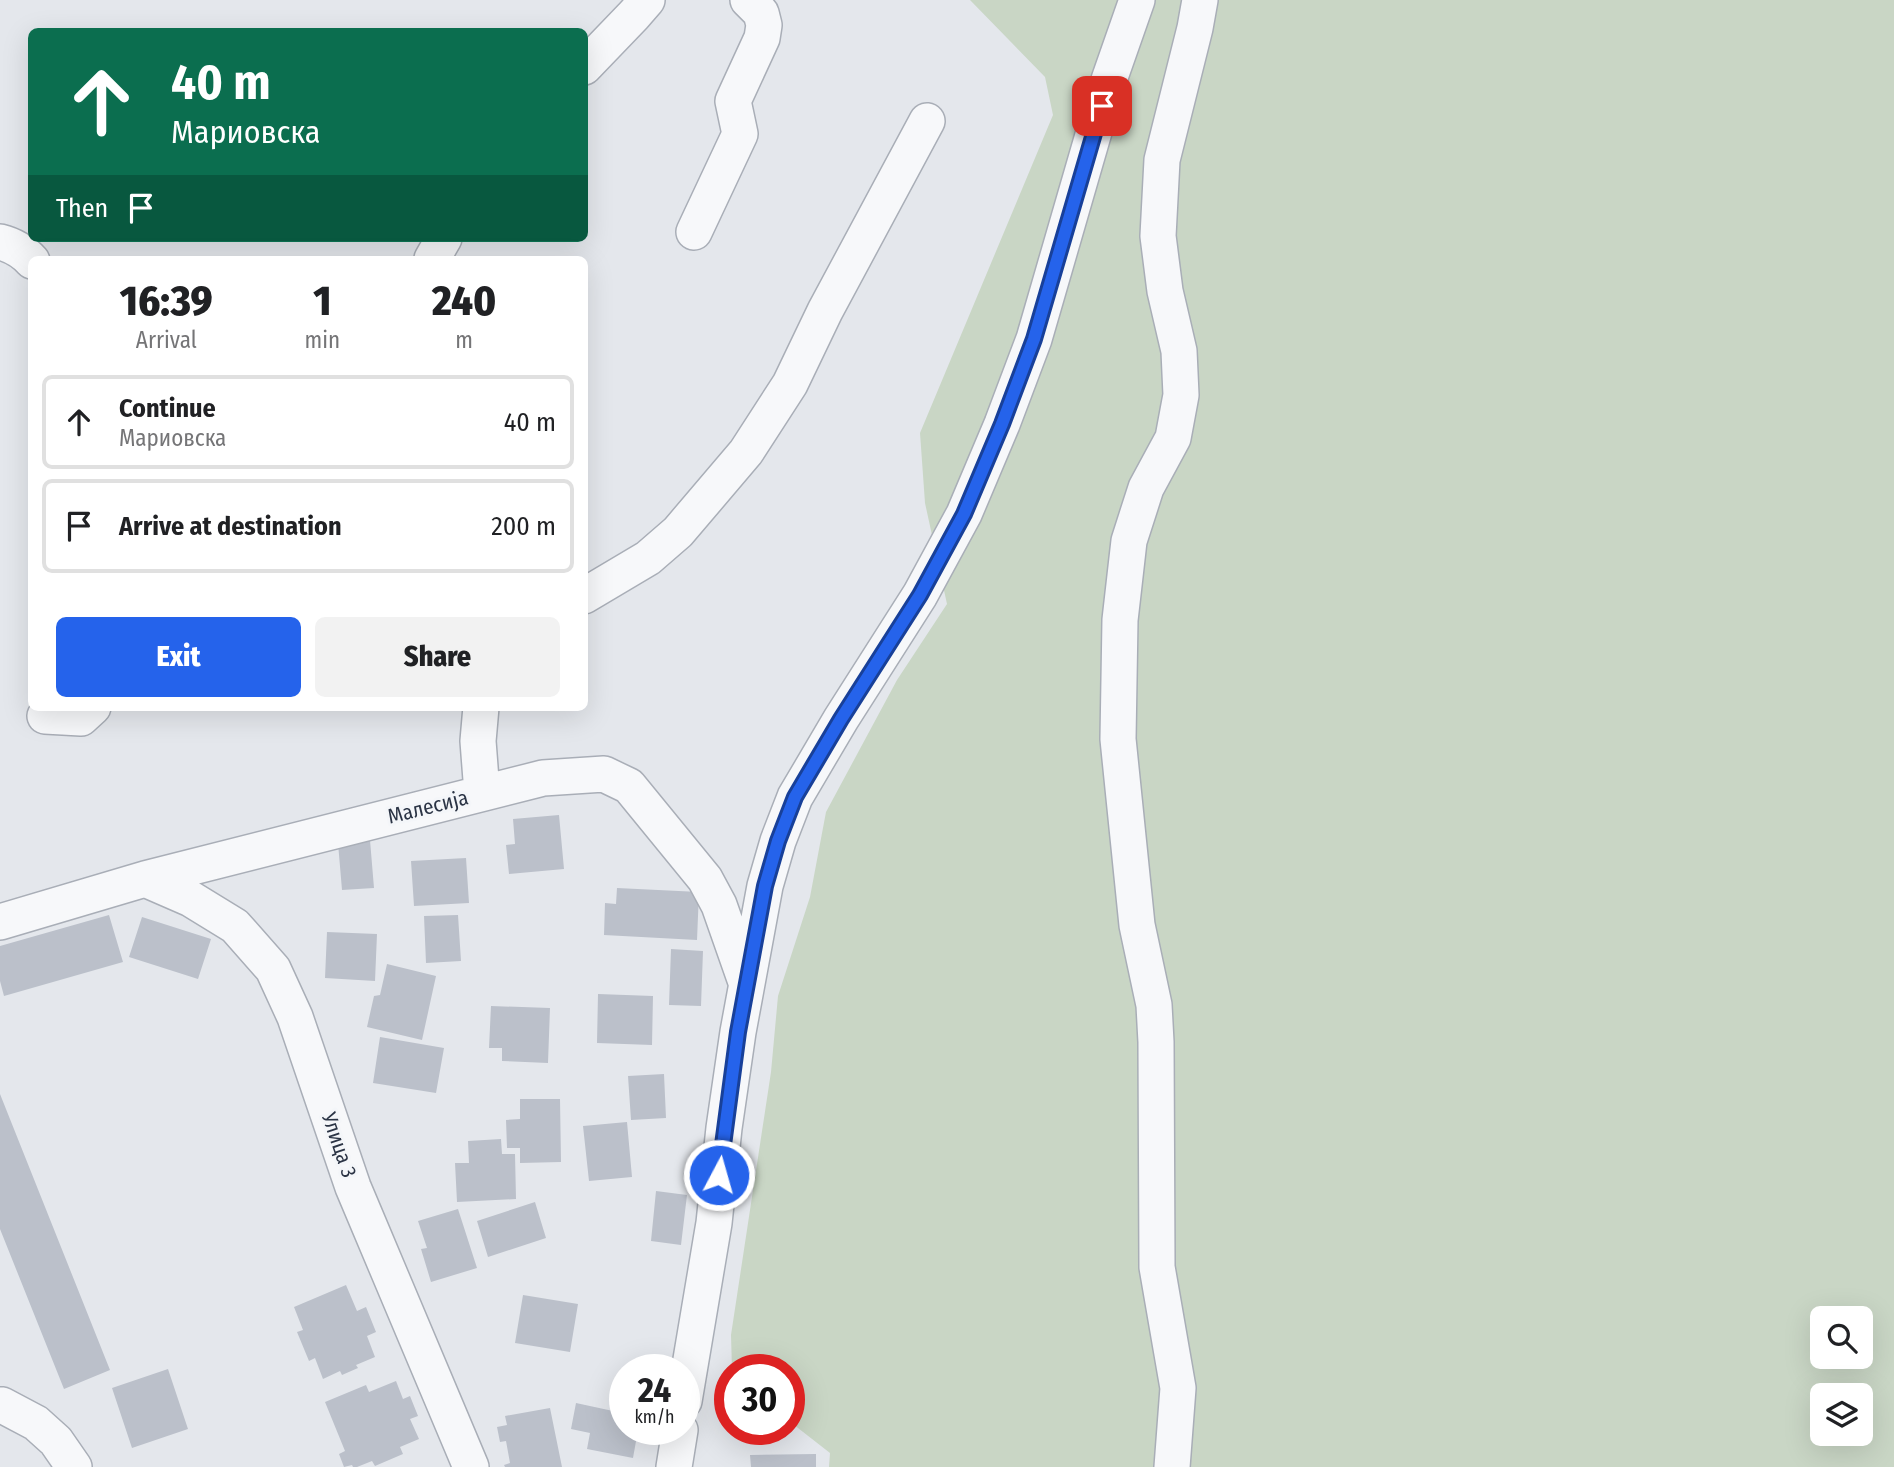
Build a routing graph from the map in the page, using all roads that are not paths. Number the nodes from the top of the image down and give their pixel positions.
1 (647, 0) edge
2 (748, 0) edge
3 (1137, 0) edge
4 (1200, 0) edge
5 (588, 63) edge
6 (926, 121) dead end
7 (694, 232) dead end
8 (0, 242) edge
9 (28, 257) edge
10 (648, 558) junction
11 (588, 574) edge
12 (588, 594) edge
13 (89, 711) edge
14 (481, 711) edge
15 (45, 716) dead end
16 (482, 793) junction
17 (145, 879) junction
18 (0, 922) edge
19 (747, 985) junction
20 (692, 1354) edge
21 (1, 1405) edge
22 (678, 1445) edge
23 (74, 1467) edge
24 (471, 1467) edge
25 (674, 1467) edge
26 (1172, 1467) edge

1 - 5 street
2 - 7 street
3 - 19 street
4 - 26 street
6 - 10 street
8 - 9 street
10 - 11 street
10 - 12 street
13 - 15 street
14 - 16 street
16 - 17 street, Малесија
16 - 19 street, Малесија
17 - 18 street, Малесија
17 - 24 street, Улица 3
19 - 20 street
21 - 23 street
22 - 25 street

